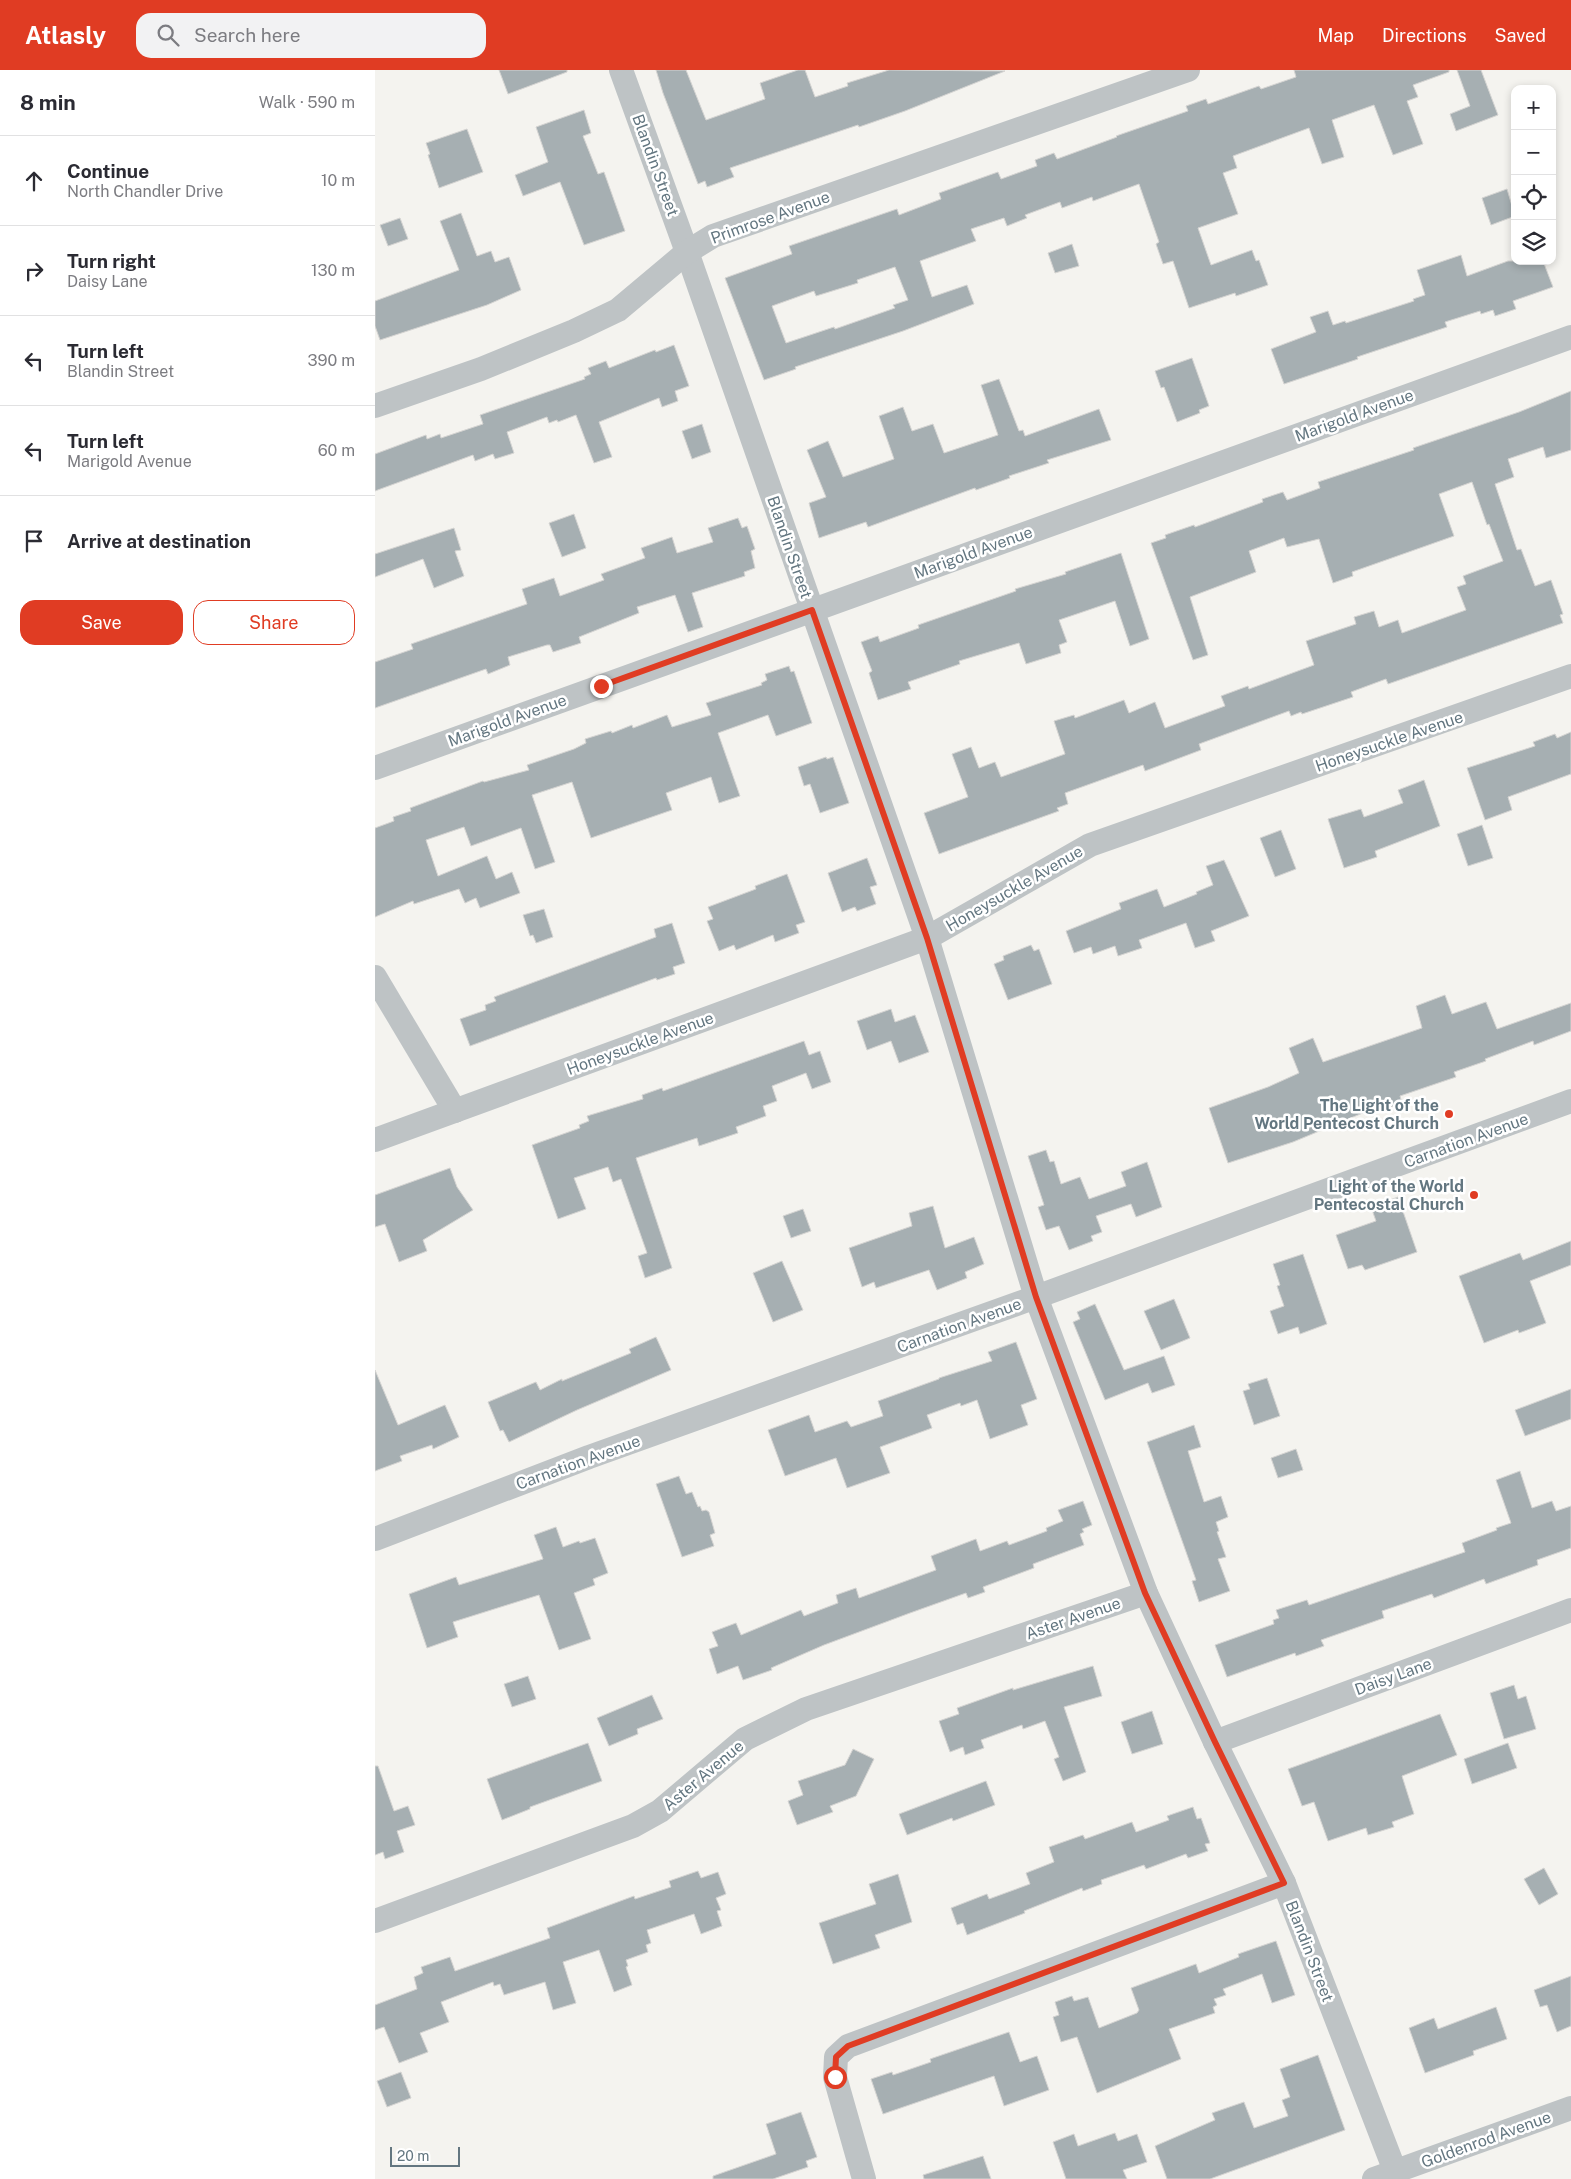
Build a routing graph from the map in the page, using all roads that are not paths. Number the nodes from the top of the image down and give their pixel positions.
1 (621, 70) edge
2 (1188, 70) edge
3 (687, 252) junction
4 (1571, 337) edge
5 (375, 406) edge
6 (812, 610) junction
7 (1571, 676) edge
8 (375, 768) edge
9 (927, 938) junction
10 (375, 976) edge
11 (1571, 1101) edge
12 (455, 1111) junction
13 (375, 1140) edge
14 (1036, 1297) junction
15 (375, 1539) edge
16 (1145, 1593) junction
17 (1571, 1610) edge
18 (1215, 1742) junction
19 (1284, 1883) junction
20 (375, 1921) edge
21 (1571, 2108) edge
22 (1384, 2175) edge
23 (865, 2179) edge

1 - 3 street, Blandin Street
2 - 3 street, Primrose Avenue
3 - 5 street, Primrose Avenue
3 - 6 street, Blandin Street
4 - 6 street, Marigold Avenue
6 - 8 street, Marigold Avenue
6 - 9 street, Blandin Street
7 - 9 street, Honeysuckle Avenue
9 - 12 street, Honeysuckle Avenue
9 - 14 street, Blandin Street
10 - 12 street
11 - 14 street, Carnation Avenue
12 - 13 street, Honeysuckle Avenue
14 - 15 street, Carnation Avenue
14 - 16 street, Blandin Street
16 - 18 street, Blandin Street
16 - 20 street, Aster Avenue
17 - 18 street, Daisy Lane
18 - 19 street, Blandin Street
19 - 22 street, Blandin Street
19 - 23 street
21 - 22 street, Goldenrod Avenue

